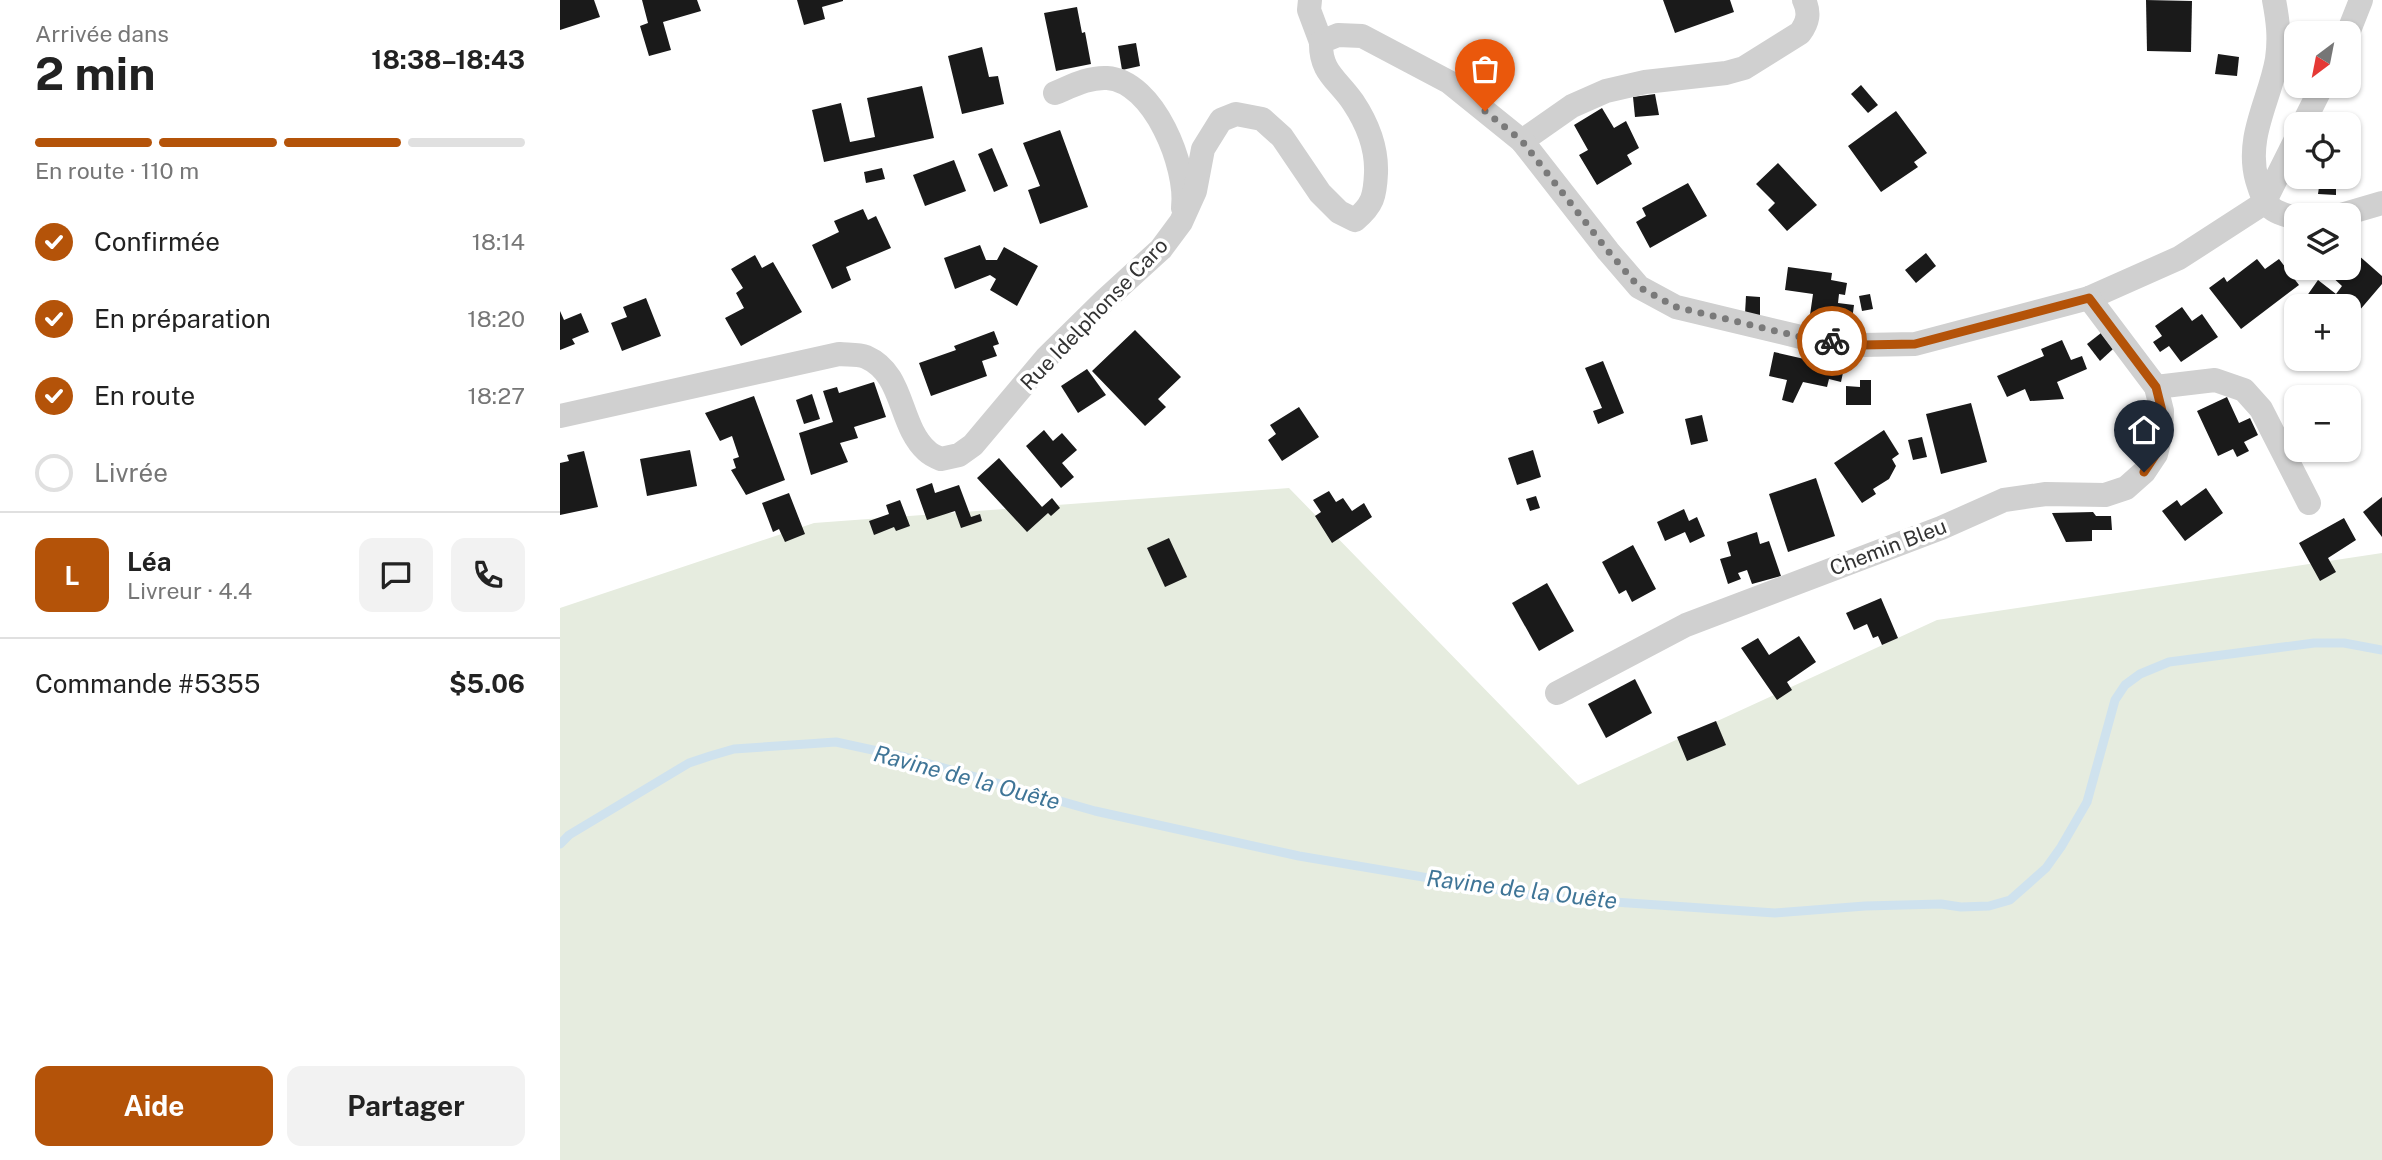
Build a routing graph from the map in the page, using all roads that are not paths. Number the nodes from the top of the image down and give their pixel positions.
1 (1310, 0) edge
2 (1804, 0) edge
3 (2274, 0) edge
4 (2361, 0) edge
5 (2353, 21) edge
6 (1321, 42) junction
7 (1055, 93) dead end
8 (1522, 141) junction
9 (2284, 163) edge
10 (2264, 203) junction
11 (2382, 203) edge
12 (2361, 209) edge
13 (2284, 214) edge
14 (1181, 222) junction
15 (2089, 298) junction
16 (2156, 387) junction
17 (560, 416) edge
18 (2309, 503) dead end
19 (1557, 693) dead end

1 - 6 street
2 - 8 street
3 - 10 street
4 - 5 street
6 - 8 street
6 - 14 street, Rue Idelphonse Caro
7 - 14 street
8 - 15 street
9 - 10 street
10 - 13 street
10 - 15 street
11 - 12 street
14 - 17 street, Rue Idelphonse Caro
15 - 16 street, Chemin Bleu
16 - 18 street
16 - 19 street, Chemin Bleu

